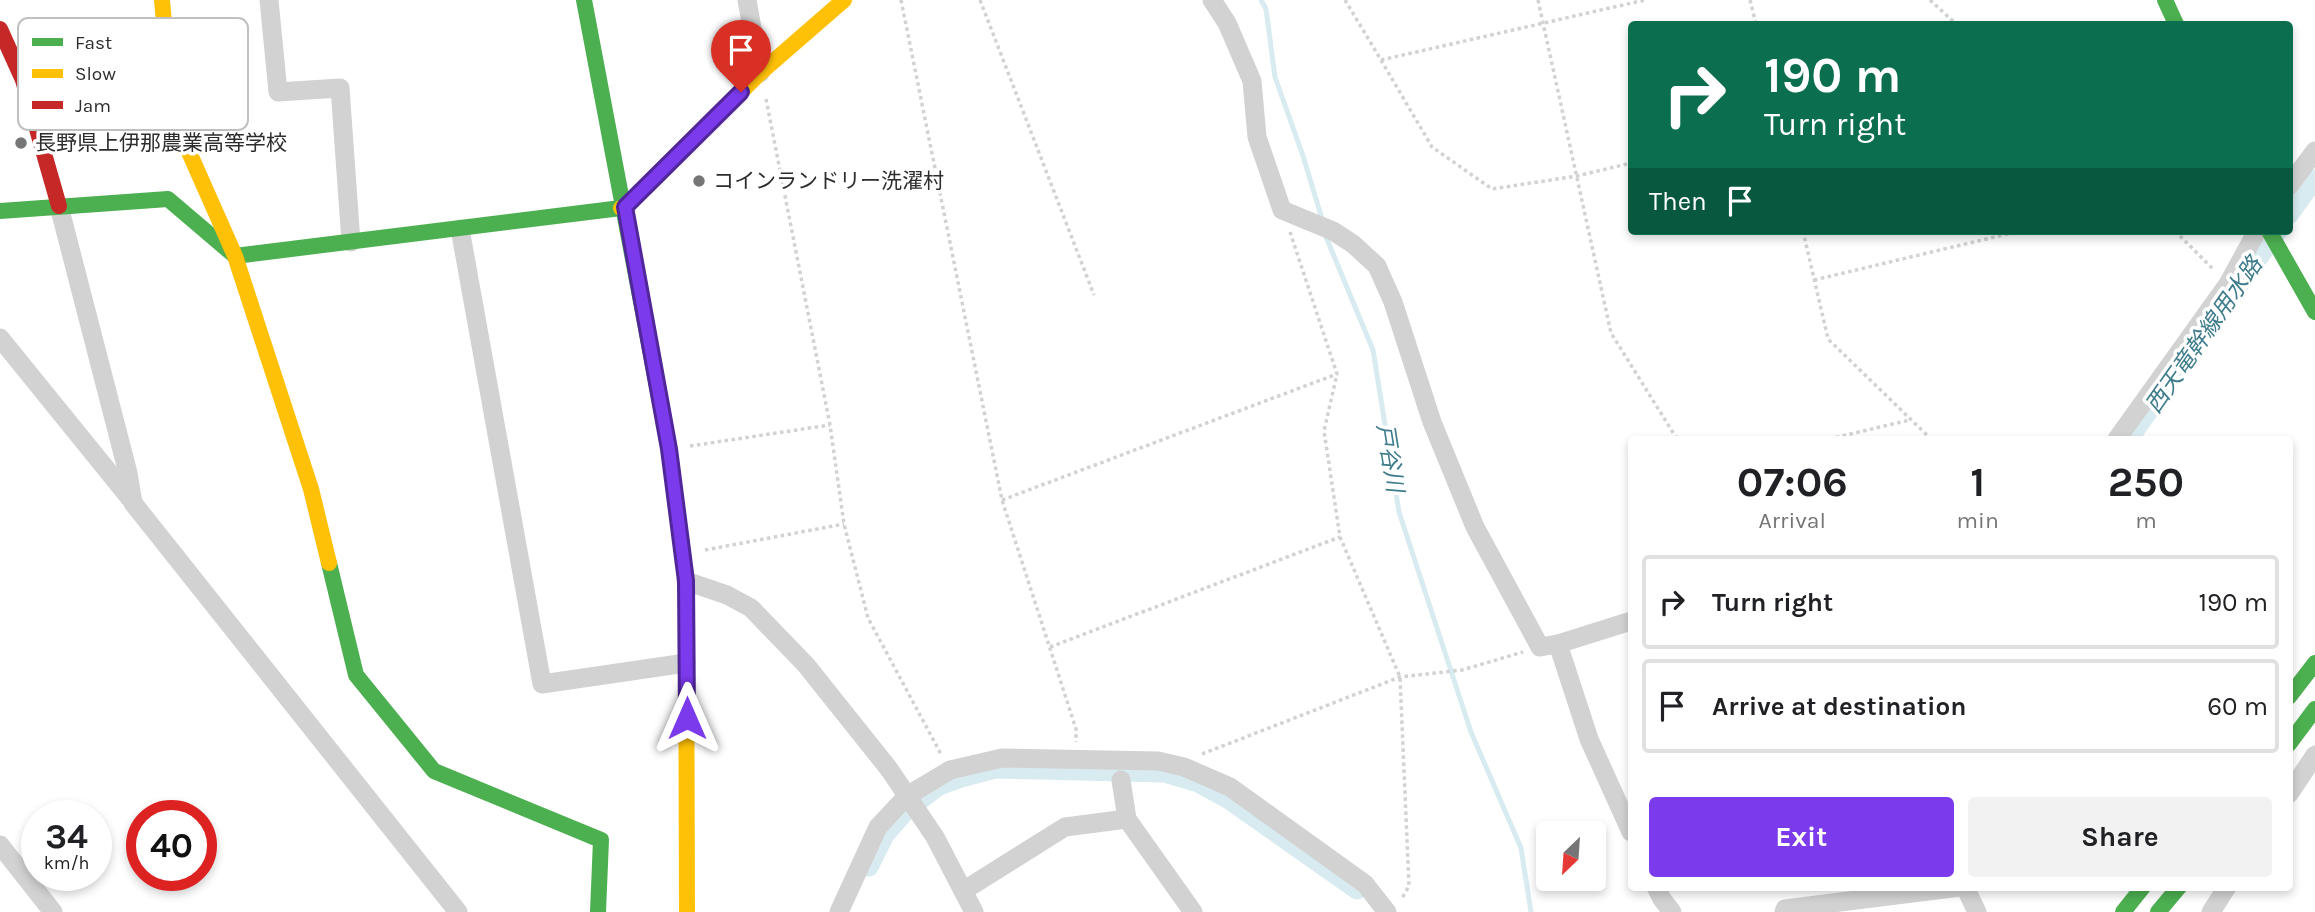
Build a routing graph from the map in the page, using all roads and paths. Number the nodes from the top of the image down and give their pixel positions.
1 (162, 0) edge
2 (269, 0) edge
3 (584, 0) edge
4 (747, 0) edge
5 (844, 0) edge
6 (901, 0) edge
7 (980, 0) edge
8 (1212, 0) edge
9 (1345, 0) edge
10 (1538, 0) edge
11 (1645, 0) edge
12 (1750, 0) edge
13 (1930, 0) edge
14 (2165, 0) edge
15 (164, 18) edge
16 (1755, 21) edge
17 (1953, 21) edge
18 (2175, 21) edge
19 (1543, 23) junction
20 (0, 29) edge
21 (1381, 60) junction
22 (18, 69) edge
23 (760, 73) junction
24 (37, 130) edge
25 (181, 130) edge
26 (2315, 151) edge
27 (1628, 164) edge
28 (1577, 176) junction
29 (2293, 181) edge
30 (59, 206) junction
31 (625, 207) junction
32 (1282, 210) junction
33 (0, 211) edge
34 (460, 229) junction
35 (1804, 235) edge
36 (2003, 235) edge
37 (2179, 235) edge
38 (2255, 235) edge
39 (2271, 235) edge
40 (351, 242) junction
41 (235, 256) junction
42 (1814, 280) junction
43 (2228, 284) junction
44 (1094, 295) dead end
45 (2315, 312) edge
46 (0, 338) edge
47 (1337, 374) junction
48 (1910, 420) junction
49 (830, 425) junction
50 (1675, 436) edge
51 (1842, 436) edge
52 (1928, 436) edge
53 (2119, 436) edge
54 (669, 449) junction
55 (1002, 500) junction
56 (133, 503) junction
57 (844, 524) junction
58 (1340, 537) junction
59 (683, 554) junction
60 (686, 581) junction
61 (1628, 622) edge
62 (1549, 646) junction
63 (1050, 647) junction
64 (686, 663) junction
65 (2315, 663) edge
66 (1400, 677) junction
67 (2293, 692) edge
68 (2315, 709) edge
69 (2293, 739) edge
70 (1193, 755) dead end
71 (2315, 755) edge
72 (1076, 758) junction
73 (950, 770) junction
74 (1121, 780) dead end
75 (2293, 788) edge
76 (907, 796) junction
77 (1127, 819) junction
78 (1628, 825) edge
79 (0, 845) edge
80 (963, 891) junction
81 (1658, 891) edge
82 (1930, 891) edge
83 (1964, 891) edge
84 (2140, 891) edge
85 (2176, 891) edge
86 (2224, 891) edge
87 (1383, 907) edge
88 (53, 912) edge
89 (458, 912) edge
90 (598, 912) edge
91 (687, 912) edge
92 (839, 912) edge
93 (974, 912) edge
94 (1193, 912) edge
95 (1672, 912) edge
96 (1784, 912) edge
97 (1977, 912) edge
98 (2123, 912) edge
99 (2158, 912) edge
100 (2211, 912) edge

1 - 15 main road
2 - 40 street
3 - 31 main road
4 - 23 street
5 - 23 main road
6 - 55 path
7 - 44 path
8 - 32 street
9 - 21 path
10 - 19 path
11 - 19 path
12 - 16 path
13 - 17 path
14 - 18 main road
19 - 21 path
19 - 28 path
20 - 22 main road
21 - 28 path
23 - 31 main road
23 - 49 path
24 - 30 main road
25 - 41 main road
26 - 29 street
27 - 28 path
28 - 50 path
30 - 33 main road
30 - 41 main road
30 - 56 street
31 - 34 main road
31 - 54 main road
32 - 47 path
32 - 62 street
34 - 40 main road
34 - 64 street
35 - 42 path
36 - 42 path
37 - 43 path
38 - 43 street
39 - 45 main road
40 - 41 main road
41 - 90 main road
42 - 48 path
43 - 53 street
46 - 56 street
47 - 55 path
47 - 58 path
48 - 51 path
48 - 52 path
49 - 54 path
49 - 57 path
54 - 59 main road
55 - 63 path
56 - 89 street
57 - 59 path
57 - 73 path
58 - 63 path
58 - 66 path
59 - 60 main road
60 - 64 main road
60 - 76 street
61 - 62 street
62 - 66 path
62 - 78 street
63 - 72 path
64 - 91 main road
65 - 67 main road
66 - 70 path
66 - 87 path
68 - 69 main road
71 - 75 street
72 - 73 street
72 - 87 street
73 - 76 street
74 - 77 street
76 - 80 street
76 - 92 street
77 - 80 street
77 - 94 street
79 - 88 street
80 - 93 street
81 - 95 street
82 - 96 street
83 - 97 street
84 - 98 main road
85 - 99 main road
86 - 100 street

